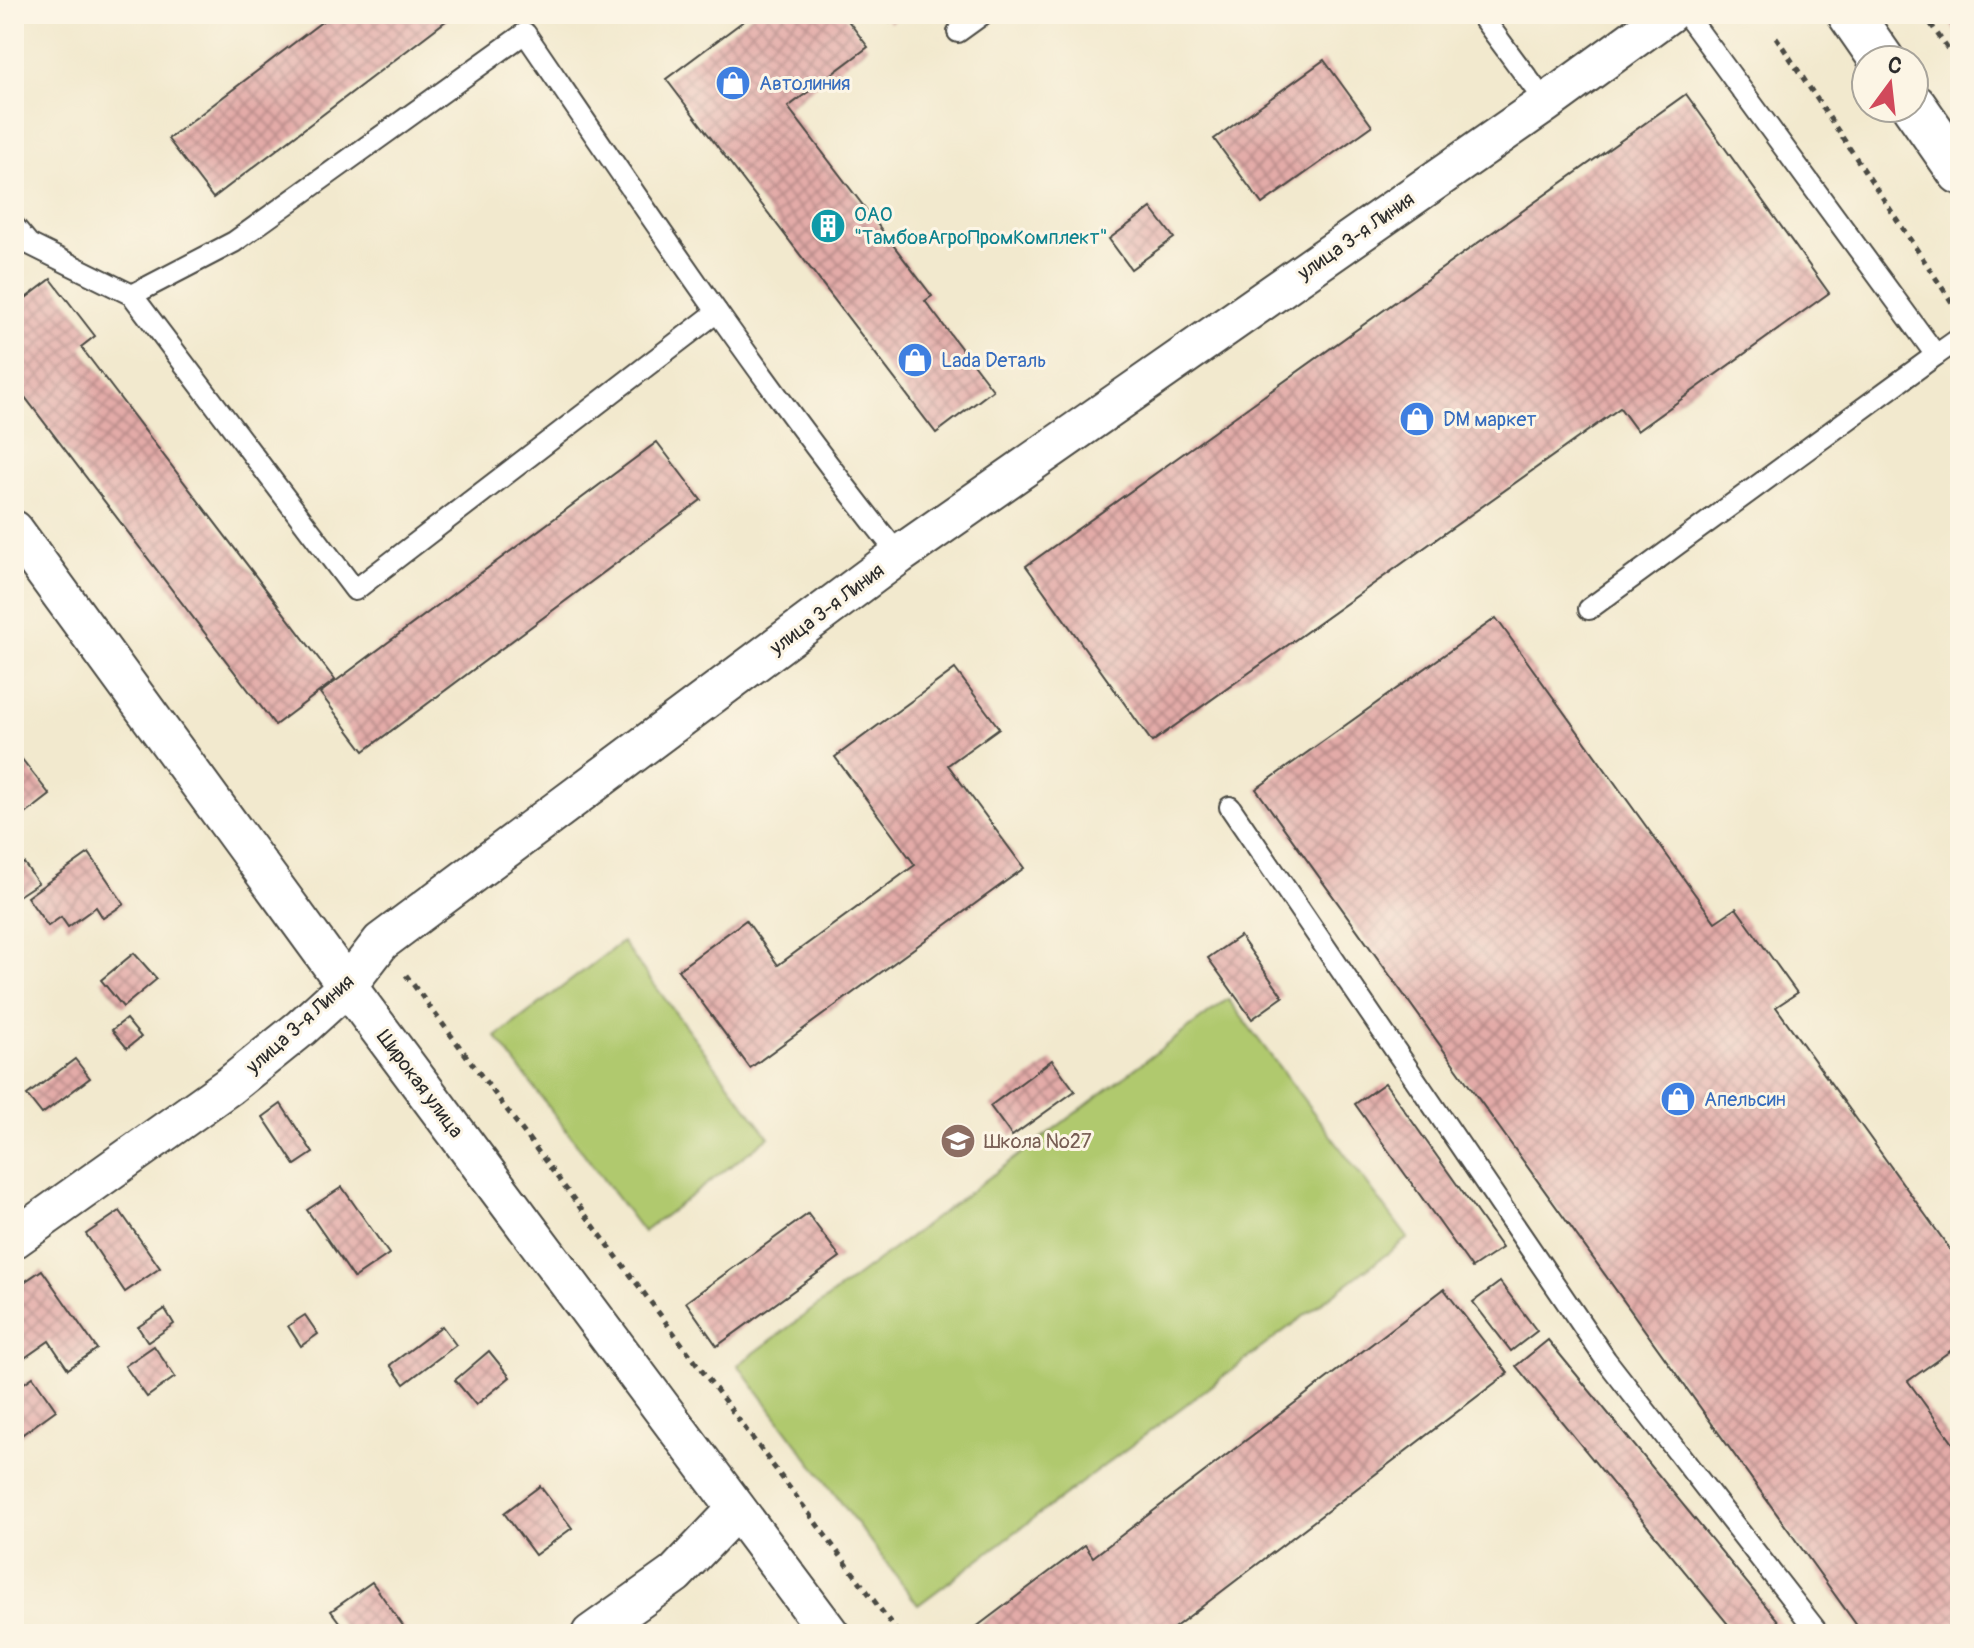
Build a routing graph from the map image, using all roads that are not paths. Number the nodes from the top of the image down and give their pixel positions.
1 (983, 14) edge
2 (1480, 14) edge
3 (1668, 14) edge
4 (1686, 14) edge
5 (1850, 14) edge
6 (958, 32) dead end
7 (1871, 44) edge
8 (1546, 103) junction
9 (1927, 124) edge
10 (1960, 172) edge
11 (14, 226) edge
12 (21, 249) edge
13 (132, 295) junction
14 (717, 312) junction
15 (1960, 338) edge
16 (1936, 355) junction
17 (15, 532) edge
18 (899, 555) junction
19 (1589, 609) dead end
20 (1230, 807) dead end
21 (347, 986) junction
22 (14, 1239) edge
23 (736, 1510) junction
24 (591, 1634) edge
25 (830, 1634) edge
26 (1819, 1634) edge

1 - 6 lane
2 - 8 lane
3 - 8 street, улица 3-я Линия
4 - 16 lane
5 - 7 main road
8 - 18 street, улица 3-я Линия
9 - 10 main road
11 - 12 lane
12 - 13 lane
13 - 14 lane
13 - 14 lane
14 - 18 lane
15 - 16 lane
16 - 19 lane
17 - 21 street, Широкая улица
18 - 21 street, улица 3-я Линия
20 - 26 lane
21 - 22 street, улица 3-я Линия
21 - 23 street, Широкая улица
23 - 24 street
23 - 25 street, Широкая улица

